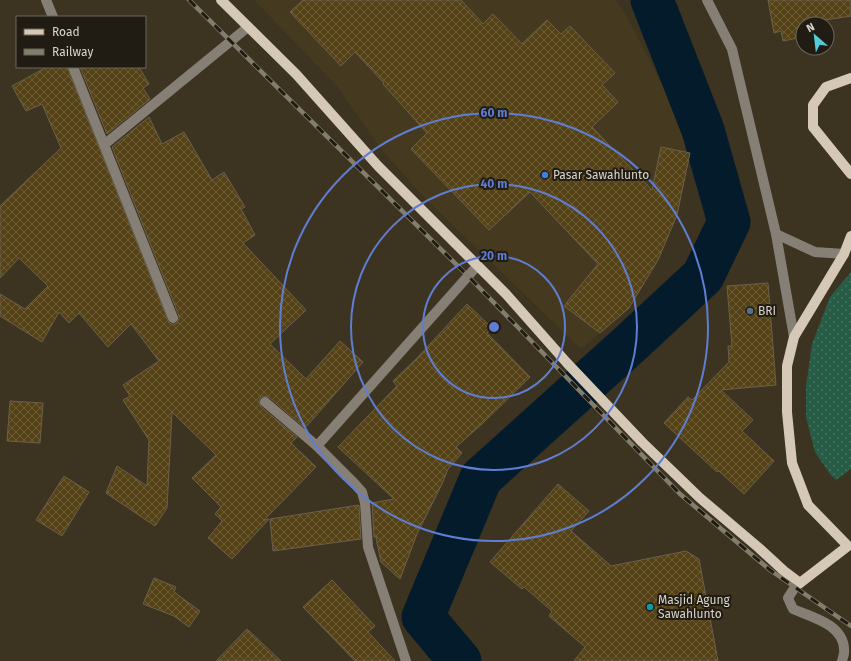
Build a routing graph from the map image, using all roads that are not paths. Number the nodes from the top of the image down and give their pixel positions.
1 (46, 0) edge
2 (221, 0) edge
3 (707, 0) edge
4 (53, 16) edge
5 (248, 27) junction
6 (73, 68) edge
7 (851, 78) edge
8 (105, 144) junction
9 (851, 174) edge
10 (776, 234) junction
11 (851, 236) edge
12 (844, 254) junction
13 (477, 266) junction
14 (173, 318) dead end
15 (794, 337) junction
16 (265, 402) dead end
17 (317, 446) junction
18 (849, 548) edge
19 (800, 583) junction
20 (406, 661) edge
21 (842, 661) edge

1 - 4 street
2 - 5 main road
3 - 10 street
5 - 8 street
5 - 13 main road
6 - 8 street
7 - 9 main road
8 - 14 street
10 - 12 street
10 - 15 street
11 - 12 main road
12 - 15 main road
13 - 17 street
13 - 19 main road
15 - 18 main road
16 - 17 street
17 - 20 street
18 - 19 main road
19 - 21 street

